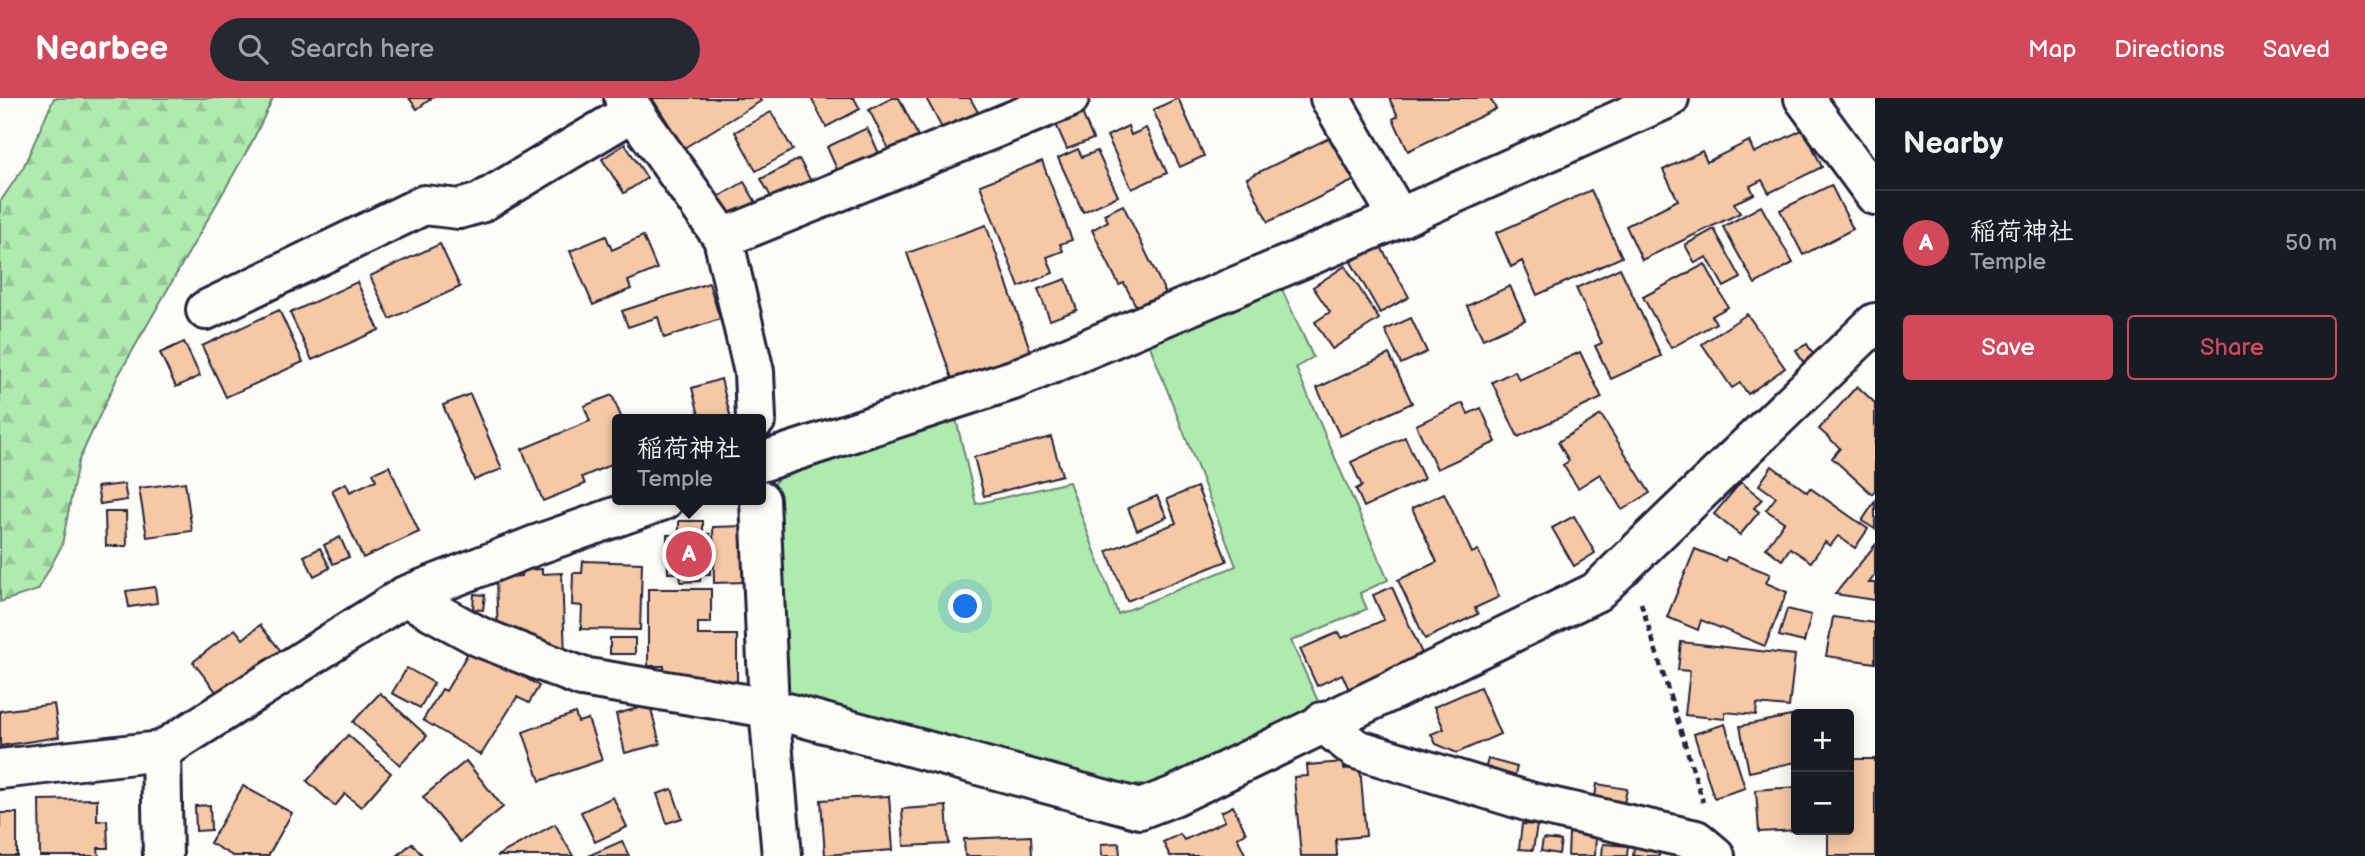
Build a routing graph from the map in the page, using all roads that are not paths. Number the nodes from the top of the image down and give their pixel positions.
1 (1069, 98) edge
2 (1330, 98) edge
3 (1669, 98) edge
4 (1804, 98) edge
5 (629, 104) edge
6 (1875, 195) edge
7 (1399, 218) junction
8 (723, 238) junction
9 (206, 310) dead end
10 (1875, 323) edge
11 (756, 414) edge
12 (766, 460) edge
13 (650, 505) edge
14 (760, 505) edge
15 (405, 596) junction
16 (769, 708) junction
17 (1322, 723) junction
18 (161, 751) junction
19 (0, 769) edge
20 (163, 856) edge
21 (782, 856) edge
22 (1715, 856) edge

1 - 8 street
2 - 7 street
3 - 7 street
4 - 6 street
5 - 8 street
5 - 9 street
7 - 12 street
8 - 11 street
10 - 17 street
13 - 15 street
14 - 16 street
15 - 16 street
15 - 18 street
16 - 17 street
16 - 21 street
17 - 22 street
18 - 19 street
18 - 20 street

